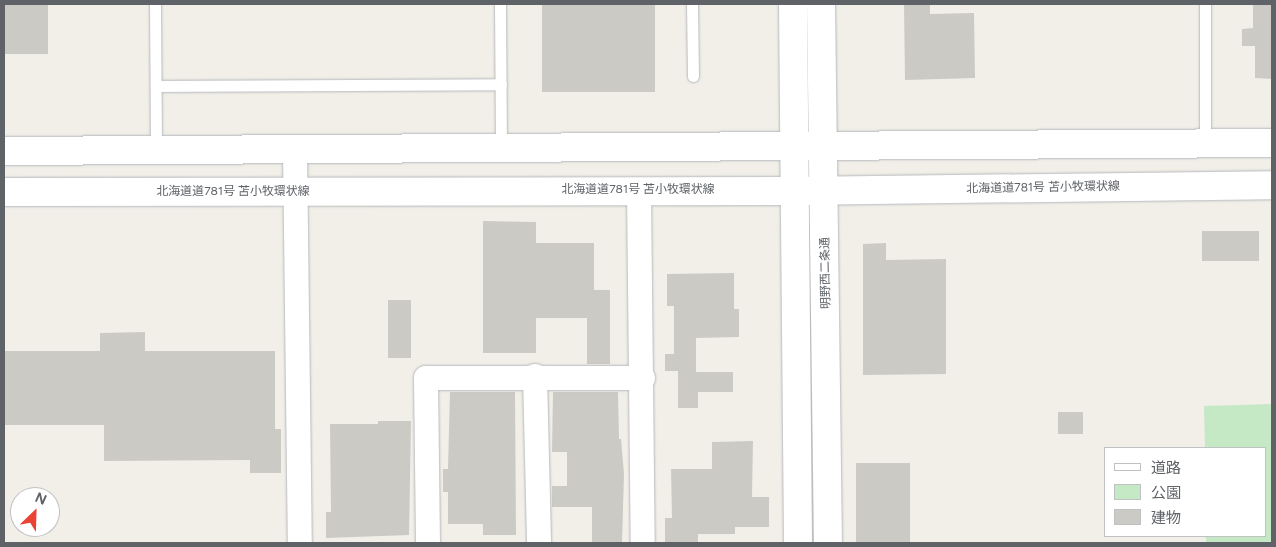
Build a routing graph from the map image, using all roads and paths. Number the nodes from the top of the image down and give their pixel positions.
1 (155, 4) edge
2 (500, 4) edge
3 (692, 4) edge
4 (793, 4) edge
5 (821, 4) edge
6 (1206, 4) edge
7 (692, 76) dead end
8 (501, 84) junction
9 (156, 86) junction
10 (1204, 143) junction
11 (1272, 143) edge
12 (795, 146) junction
13 (822, 146) junction
14 (501, 148) junction
15 (295, 149) junction
16 (156, 150) junction
17 (4, 151) edge
18 (1272, 185) edge
19 (639, 190) junction
20 (796, 191) junction
21 (825, 191) junction
22 (4, 192) edge
23 (298, 192) junction
24 (535, 376) junction
25 (643, 378) junction
26 (300, 543) edge
27 (428, 543) edge
28 (539, 543) edge
29 (643, 543) edge
30 (798, 543) edge
31 (828, 543) edge

1 - 9 lane
2 - 8 lane
3 - 7 lane
4 - 12 main road
5 - 13 main road, 明野西二条通
6 - 10 lane
8 - 9 lane
8 - 14 lane
9 - 16 lane
10 - 11 main road
10 - 13 main road
12 - 13 main road
12 - 14 main road
12 - 20 main road
13 - 21 main road, 明野西二条通
14 - 15 main road
15 - 16 main road
15 - 23 street
16 - 17 main road
18 - 21 main road, 北海道道781号 苫小牧環状線
19 - 20 main road, 北海道道781号 苫小牧環状線
19 - 23 main road, 北海道道781号 苫小牧環状線
19 - 25 street
20 - 21 main road, 北海道道781号 苫小牧環状線
20 - 30 main road
21 - 31 main road, 明野西二条通
22 - 23 main road, 北海道道781号 苫小牧環状線
23 - 26 street
24 - 25 street
24 - 27 street
24 - 28 street
25 - 29 street

